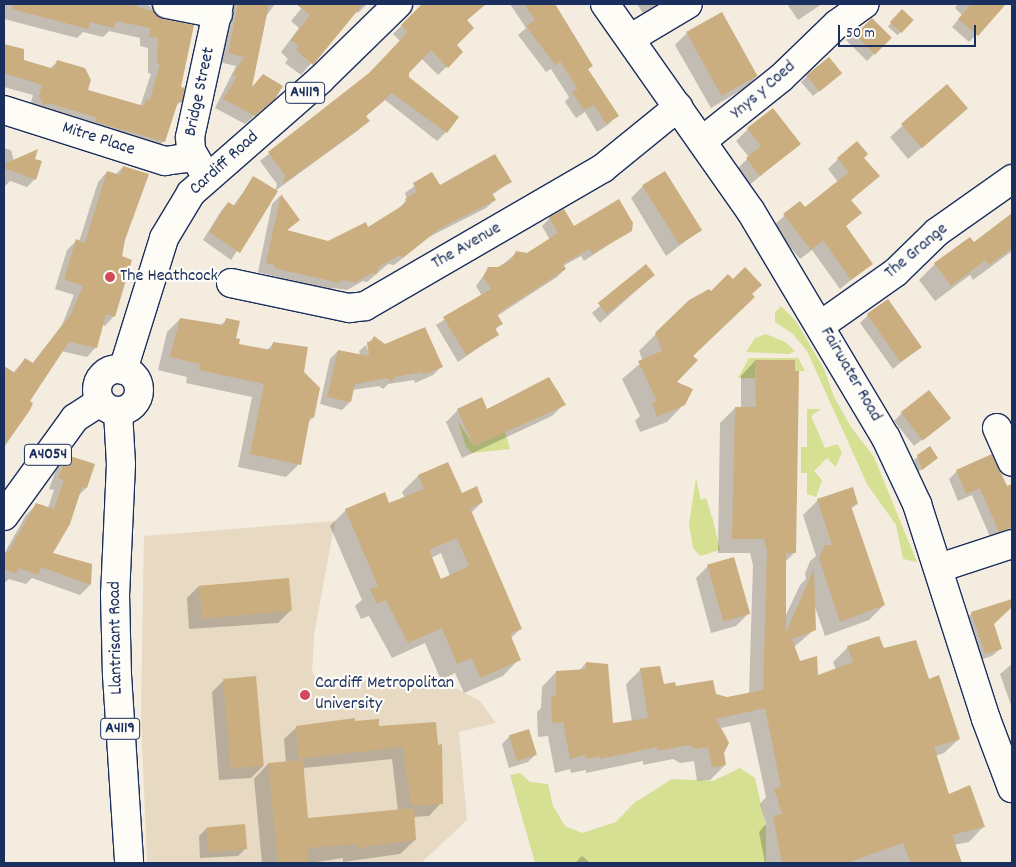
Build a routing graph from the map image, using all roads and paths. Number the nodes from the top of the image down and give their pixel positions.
1 (168, 4) edge
2 (398, 4) edge
3 (605, 4) edge
4 (688, 4) edge
5 (865, 4) edge
6 (218, 9) edge
7 (630, 38) junction
8 (678, 107) junction
9 (4, 110) edge
10 (702, 141) junction
11 (200, 167) junction
12 (1012, 179) edge
13 (231, 283) dead end
14 (821, 325) junction
15 (123, 370) joint
16 (109, 407) junction
17 (997, 428) dead end
18 (1012, 462) edge
19 (4, 516) edge
20 (1012, 544) edge
21 (939, 568) junction
22 (1012, 788) edge
23 (129, 863) edge

1 - 6 street
2 - 11 street, Cardiff Road / A4119
3 - 7 street, Fairwater Road
4 - 7 street
5 - 10 street, Ynys y Coed
6 - 11 street, Bridge Street
7 - 8 street, Fairwater Road
8 - 10 street, Fairwater Road
8 - 13 street, The Avenue
9 - 11 street, Mitre Place
10 - 14 street, Fairwater Road
11 - 15 street, Cardiff Road / A4119
12 - 14 street, The Grange
14 - 21 street, Fairwater Road
15 - 16 street, Llantrisant Road
16 - 19 street, A4054
16 - 23 street, Llantrisant Road / A4119
17 - 18 street
20 - 21 street
21 - 22 street, Fairwater Road

